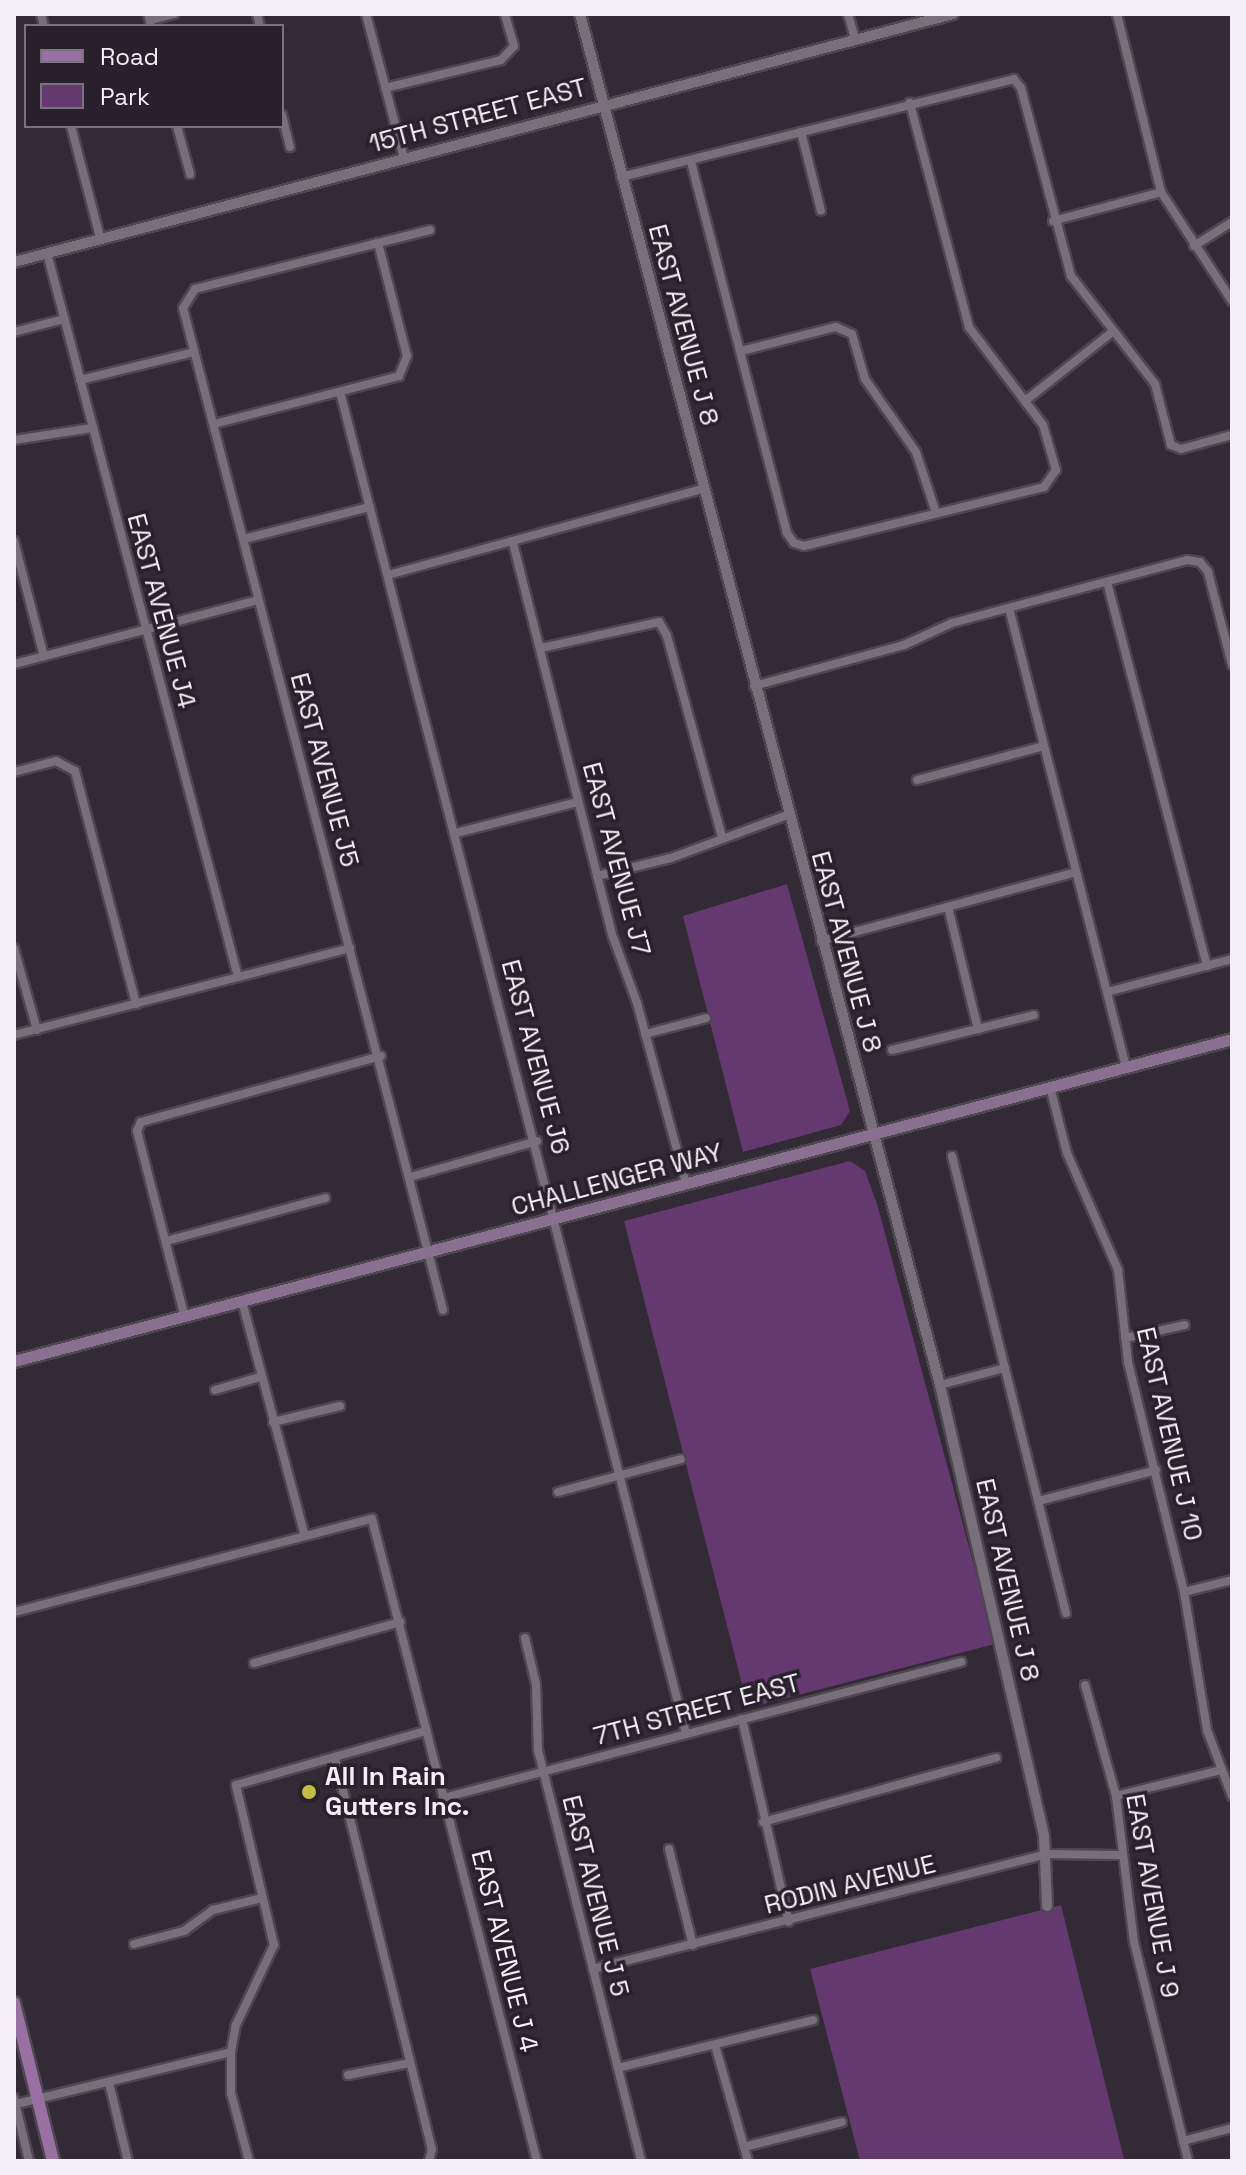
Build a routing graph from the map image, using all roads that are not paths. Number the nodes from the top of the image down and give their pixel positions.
1 (174, 14) edge
2 (366, 14) edge
3 (505, 14) edge
4 (580, 14) edge
5 (848, 14) edge
6 (953, 14) edge
7 (1117, 14) edge
8 (150, 20) edge
9 (855, 39) junction
10 (385, 88) junction
11 (910, 103) junction
12 (603, 106) junction
13 (284, 123) edge
14 (72, 128) edge
15 (178, 128) edge
16 (801, 132) junction
17 (290, 147) dead end
18 (404, 158) junction
19 (691, 162) junction
20 (190, 174) dead end
21 (621, 177) junction
22 (1161, 192) junction
23 (821, 211) dead end
24 (1053, 221) junction
25 (1232, 222) edge
26 (430, 230) dead end
27 (100, 237) junction
28 (378, 243) junction
29 (1194, 246) junction
30 (47, 253) junction
31 (14, 262) edge
32 (1232, 301) edge
33 (64, 319) junction
34 (14, 332) edge
35 (1112, 332) junction
36 (741, 351) junction
37 (194, 352) junction
38 (80, 380) junction
39 (340, 392) junction
40 (1025, 401) junction
41 (214, 424) junction
42 (92, 428) junction
43 (1232, 435) edge
44 (14, 440) edge
45 (703, 489) junction
46 (370, 507) junction
47 (936, 513) junction
48 (244, 539) junction
49 (14, 541) edge
50 (513, 543) junction
51 (388, 575) junction
52 (1107, 582) junction
53 (258, 600) junction
54 (1009, 608) junction
55 (145, 630) junction
56 (541, 648) junction
57 (44, 656) junction
58 (14, 664) edge
59 (1232, 665) edge
60 (754, 686) junction
61 (1044, 746) junction
62 (14, 772) edge
63 (917, 780) dead end
64 (578, 802) junction
65 (787, 815) junction
66 (456, 833) junction
67 (722, 837) junction
68 (1076, 872) junction
69 (597, 876) junction
70 (948, 907) junction
71 (821, 941) junction
72 (14, 948) edge
73 (350, 948) junction
74 (1232, 959) edge
75 (1207, 966) junction
76 (238, 977) junction
77 (1107, 992) junction
78 (136, 1004) junction
79 (1034, 1015) dead end
80 (706, 1018) dead end
81 (978, 1029) junction
82 (37, 1030) junction
83 (645, 1034) junction
84 (14, 1035) edge
85 (1232, 1039) edge
86 (892, 1050) dead end
87 (381, 1056) junction
88 (1126, 1067) junction
89 (1050, 1087) junction
90 (871, 1136) junction
91 (537, 1141) junction
92 (952, 1156) dead end
93 (410, 1177) junction
94 (686, 1183) junction
95 (325, 1198) dead end
96 (557, 1219) junction
97 (166, 1241) junction
98 (429, 1253) junction
99 (243, 1305) junction
100 (443, 1310) dead end
101 (185, 1318) junction
102 (1185, 1325) dead end
103 (1125, 1338) junction
104 (14, 1361) edge
105 (1005, 1368) junction
106 (260, 1377) junction
107 (940, 1385) junction
108 (215, 1390) dead end
109 (340, 1406) dead end
110 (273, 1422) junction
111 (681, 1459) dead end
112 (1156, 1470) junction
113 (621, 1475) junction
114 (558, 1492) dead end
115 (1038, 1501) junction
116 (305, 1536) junction
117 (1232, 1580) edge
118 (1184, 1592) junction
119 (14, 1612) edge
120 (1066, 1613) dead end
121 (400, 1622) junction
122 (525, 1638) dead end
123 (961, 1662) dead end
124 (254, 1663) dead end
125 (1085, 1685) dead end
126 (742, 1719) junction
127 (426, 1731) junction
128 (686, 1734) junction
129 (335, 1758) junction
130 (996, 1758) dead end
131 (1221, 1770) junction
132 (544, 1771) junction
133 (1116, 1796) junction
134 (1232, 1796) edge
135 (443, 1798) junction
136 (763, 1822) junction
137 (669, 1849) dead end
138 (1046, 1854) junction
139 (1120, 1855) junction
140 (262, 1898) junction
141 (1047, 1906) dead end
142 (789, 1922) junction
143 (134, 1944) dead end
144 (693, 1945) junction
145 (593, 1969) junction
146 (14, 2003) edge
147 (813, 2020) dead end
148 (715, 2045) junction
149 (231, 2052) junction
150 (409, 2063) junction
151 (618, 2068) junction
152 (348, 2075) dead end
153 (109, 2083) junction
154 (38, 2099) junction
155 (15, 2101) edge
156 (842, 2122) dead end
157 (1232, 2128) edge
158 (1183, 2141) junction
159 (744, 2147) junction
160 (29, 2161) edge
161 (53, 2161) edge
162 (128, 2161) edge
163 (249, 2161) edge
164 (429, 2161) edge
165 (537, 2161) edge
166 (641, 2161) edge
167 (748, 2161) edge
168 (1188, 2161) edge

1 - 8 street
2 - 10 street
3 - 10 street
4 - 12 street, EAST AVENUE J 8
5 - 9 street
6 - 9 street, 15TH STREET EAST
7 - 22 street
9 - 12 street, 15TH STREET EAST
10 - 18 street
11 - 16 street
11 - 24 street
11 - 40 street
12 - 18 street, 15TH STREET EAST
12 - 21 street, EAST AVENUE J 8
13 - 17 street
14 - 27 street
15 - 20 street
16 - 19 street
16 - 23 street
18 - 27 street, 15TH STREET EAST
19 - 21 street
19 - 36 street
21 - 45 street, EAST AVENUE J 8
22 - 24 street
22 - 29 street
24 - 35 street
25 - 29 street
26 - 28 street
27 - 30 street, 15TH STREET EAST
28 - 37 street, EAST AVENUE J5
28 - 39 street
29 - 32 street
30 - 31 street, 15TH STREET EAST
30 - 33 street, EAST AVENUE J4
33 - 34 street
33 - 38 street, EAST AVENUE J4
35 - 40 street
35 - 43 street
36 - 47 street
36 - 47 street
37 - 38 street
37 - 41 street, EAST AVENUE J5
38 - 42 street, EAST AVENUE J4
39 - 41 street
39 - 46 street, EAST AVENUE J6
40 - 47 street
41 - 48 street, EAST AVENUE J5
42 - 44 street
42 - 55 street, EAST AVENUE J4
45 - 50 street
45 - 60 street, EAST AVENUE J 8
46 - 48 street
46 - 51 street, EAST AVENUE J6
48 - 53 street, EAST AVENUE J5
49 - 57 street
50 - 51 street
50 - 56 street, EAST AVENUE J7
51 - 66 street, EAST AVENUE J6
52 - 54 street
52 - 59 street
52 - 75 street
53 - 55 street
53 - 73 street, EAST AVENUE J5
54 - 60 street
54 - 61 street
55 - 57 street
55 - 76 street, EAST AVENUE J4
56 - 64 street, EAST AVENUE J7
56 - 67 street
57 - 58 street
60 - 65 street, EAST AVENUE J 8
61 - 63 street
61 - 68 street
62 - 78 street
64 - 66 street
64 - 69 street, EAST AVENUE J7
65 - 67 street
65 - 71 street, EAST AVENUE J 8
66 - 91 street, EAST AVENUE J6
67 - 69 street
68 - 70 street
68 - 77 street
69 - 83 street, EAST AVENUE J7
70 - 71 street
70 - 81 street
71 - 90 street, EAST AVENUE J 8
72 - 82 street
73 - 76 street
73 - 87 street, EAST AVENUE J5
74 - 75 street
75 - 77 street
76 - 78 street
77 - 88 street
78 - 82 street
79 - 81 street
80 - 83 street
81 - 86 street
82 - 84 street
83 - 94 street, EAST AVENUE J7
85 - 88 main road, CHALLENGER WAY
87 - 93 street, EAST AVENUE J5
87 - 97 street
88 - 89 main road, CHALLENGER WAY
89 - 90 main road, CHALLENGER WAY
89 - 103 street, EAST AVENUE J 10
90 - 94 main road, CHALLENGER WAY
90 - 107 street, EAST AVENUE J 8
91 - 93 street
91 - 96 street, EAST AVENUE J6
92 - 105 street
93 - 98 street, EAST AVENUE J5
94 - 96 main road, CHALLENGER WAY
95 - 97 street
96 - 98 main road, CHALLENGER WAY
96 - 113 street, EAST AVENUE J6
97 - 101 street
98 - 99 main road, CHALLENGER WAY
98 - 100 street
99 - 101 main road, CHALLENGER WAY
99 - 106 street
101 - 104 main road, CHALLENGER WAY
102 - 103 street
103 - 112 street, EAST AVENUE J 10
105 - 107 street
105 - 115 street
106 - 108 street
106 - 110 street
107 - 138 street, EAST AVENUE J 8
109 - 110 street
110 - 116 street
111 - 113 street
112 - 115 street
112 - 118 street, EAST AVENUE J 10
113 - 114 street
113 - 128 street, EAST AVENUE J6
115 - 120 street
116 - 119 street
116 - 121 street, EAST AVENUE J 4
117 - 118 street
118 - 131 street, EAST AVENUE J 10
121 - 124 street
121 - 127 street, EAST AVENUE J 4
122 - 132 street, EAST AVENUE J 5
123 - 126 street, 7TH STREET EAST
125 - 133 street, EAST AVENUE J 9
126 - 128 street, 7TH STREET EAST
126 - 136 street
127 - 129 street
127 - 135 street, EAST AVENUE J 4
128 - 132 street, 7TH STREET EAST
129 - 140 street
129 - 150 street
130 - 136 street
131 - 133 street
131 - 134 street, EAST AVENUE J 10
132 - 135 street, 7TH STREET EAST
132 - 145 street, EAST AVENUE J 5
133 - 139 street, EAST AVENUE J 9
135 - 165 street, EAST AVENUE J 4
136 - 142 street
137 - 144 street
138 - 139 street, RODIN AVENUE
138 - 141 street, EAST AVENUE J 8
138 - 142 street, RODIN AVENUE
139 - 158 street, EAST AVENUE J 9
140 - 143 street
140 - 149 street
142 - 144 street, RODIN AVENUE
144 - 145 street, RODIN AVENUE
145 - 151 street, EAST AVENUE J 5
146 - 154 main road
147 - 148 street
148 - 151 street
148 - 159 street
149 - 153 street
149 - 163 street
150 - 152 street
150 - 164 street
151 - 166 street, EAST AVENUE J 5
153 - 154 street
153 - 162 street
154 - 155 street
154 - 161 main road
155 - 160 street
156 - 159 street
157 - 158 street
158 - 168 street, EAST AVENUE J 9
159 - 167 street

